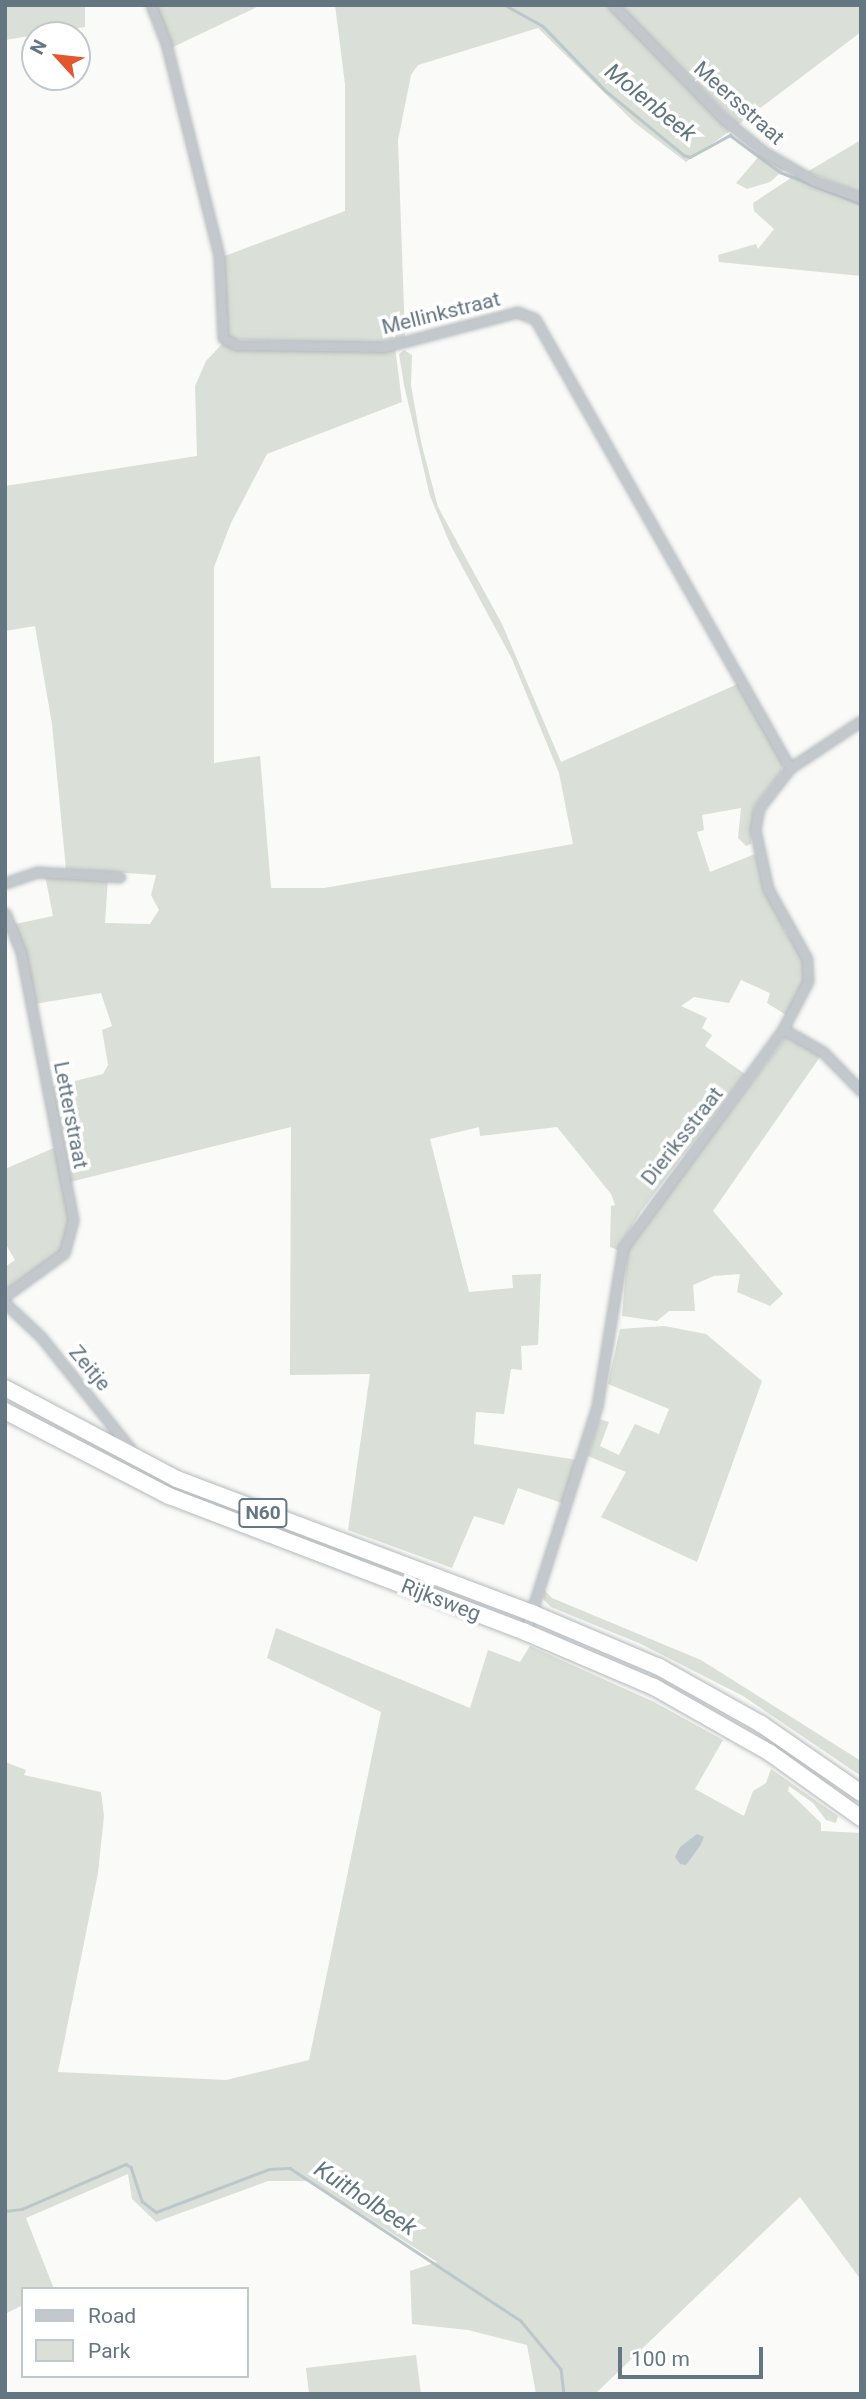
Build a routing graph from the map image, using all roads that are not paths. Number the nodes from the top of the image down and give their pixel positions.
1 (151, 5) edge
2 (612, 5) edge
3 (861, 198) edge
4 (861, 721) edge
5 (790, 768) junction
6 (120, 877) dead end
7 (5, 883) edge
8 (5, 913) edge
9 (783, 1029) junction
10 (861, 1091) edge
11 (5, 1296) edge
12 (5, 1303) edge
13 (5, 1388) edge
14 (5, 1411) edge
15 (140, 1461) junction
16 (532, 1613) junction
17 (525, 1632) junction
18 (861, 1793) edge
19 (861, 1818) edge

1 - 5 street, Mellinkstraat
2 - 3 street, Meersstraat
4 - 5 street, Dieriksstraat
5 - 9 street, Dieriksstraat
6 - 7 street
8 - 11 street, Letterstraat
9 - 10 street
9 - 16 street, Dieriksstraat
12 - 15 street, Zeitje
13 - 15 highway, Rijksweg / N60
14 - 17 highway, Rijksweg / N60
15 - 16 highway, Rijksweg / N60
16 - 17 street, Dieriksstraat
16 - 18 highway, Rijksweg / N60
17 - 19 highway, Rijksweg / N60

